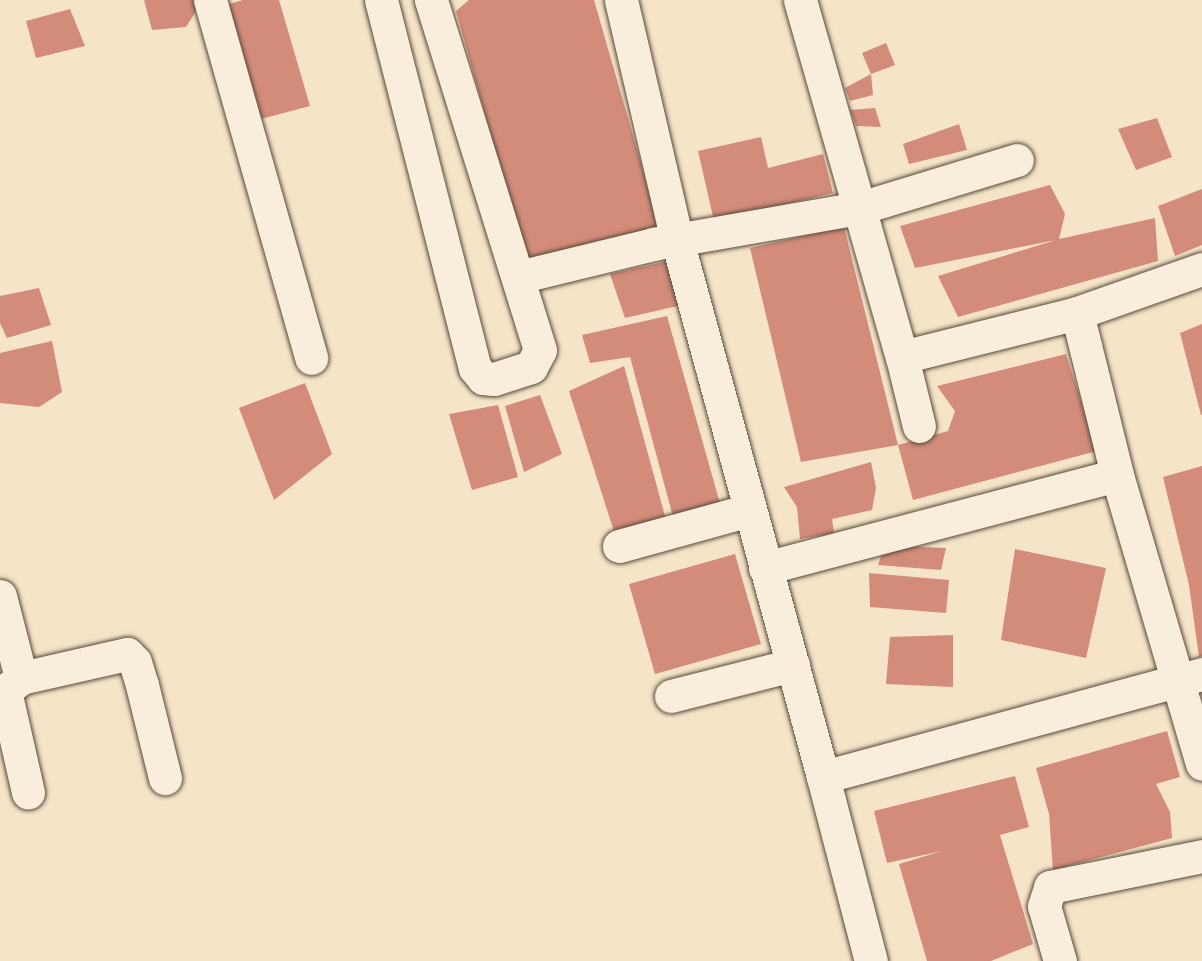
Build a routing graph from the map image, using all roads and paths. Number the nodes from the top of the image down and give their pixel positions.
1 (210, 0) edge
2 (381, 0) edge
3 (431, 0) edge
4 (621, 0) edge
5 (800, 0) edge
6 (1017, 160) dead end
7 (860, 208) junction
8 (677, 240) junction
9 (1202, 269) edge
10 (518, 277) junction
11 (1077, 313) junction
12 (902, 357) junction
13 (311, 358) dead end
14 (919, 426) dead end
15 (1117, 475) junction
16 (750, 510) junction
17 (619, 546) dead end
18 (765, 568) junction
19 (0, 596) edge
20 (793, 665) junction
21 (1190, 677) edge
22 (21, 678) junction
23 (671, 696) dead end
24 (1202, 764) edge
25 (823, 777) junction
26 (165, 778) dead end
27 (28, 792) dead end
28 (1202, 856) edge
29 (871, 961) edge
30 (1060, 961) edge

1 - 13 street
2 - 10 street
3 - 10 street
4 - 8 street
5 - 7 street
6 - 7 street
7 - 8 street
7 - 12 street
8 - 10 street
8 - 16 street
9 - 11 street
11 - 12 street
11 - 15 street
12 - 14 street
15 - 18 street
15 - 21 street
16 - 17 street
16 - 18 street
18 - 20 street
19 - 22 street
20 - 23 street
20 - 25 street
21 - 24 street
21 - 25 street
22 - 26 street
22 - 27 street
25 - 29 street
28 - 30 street

